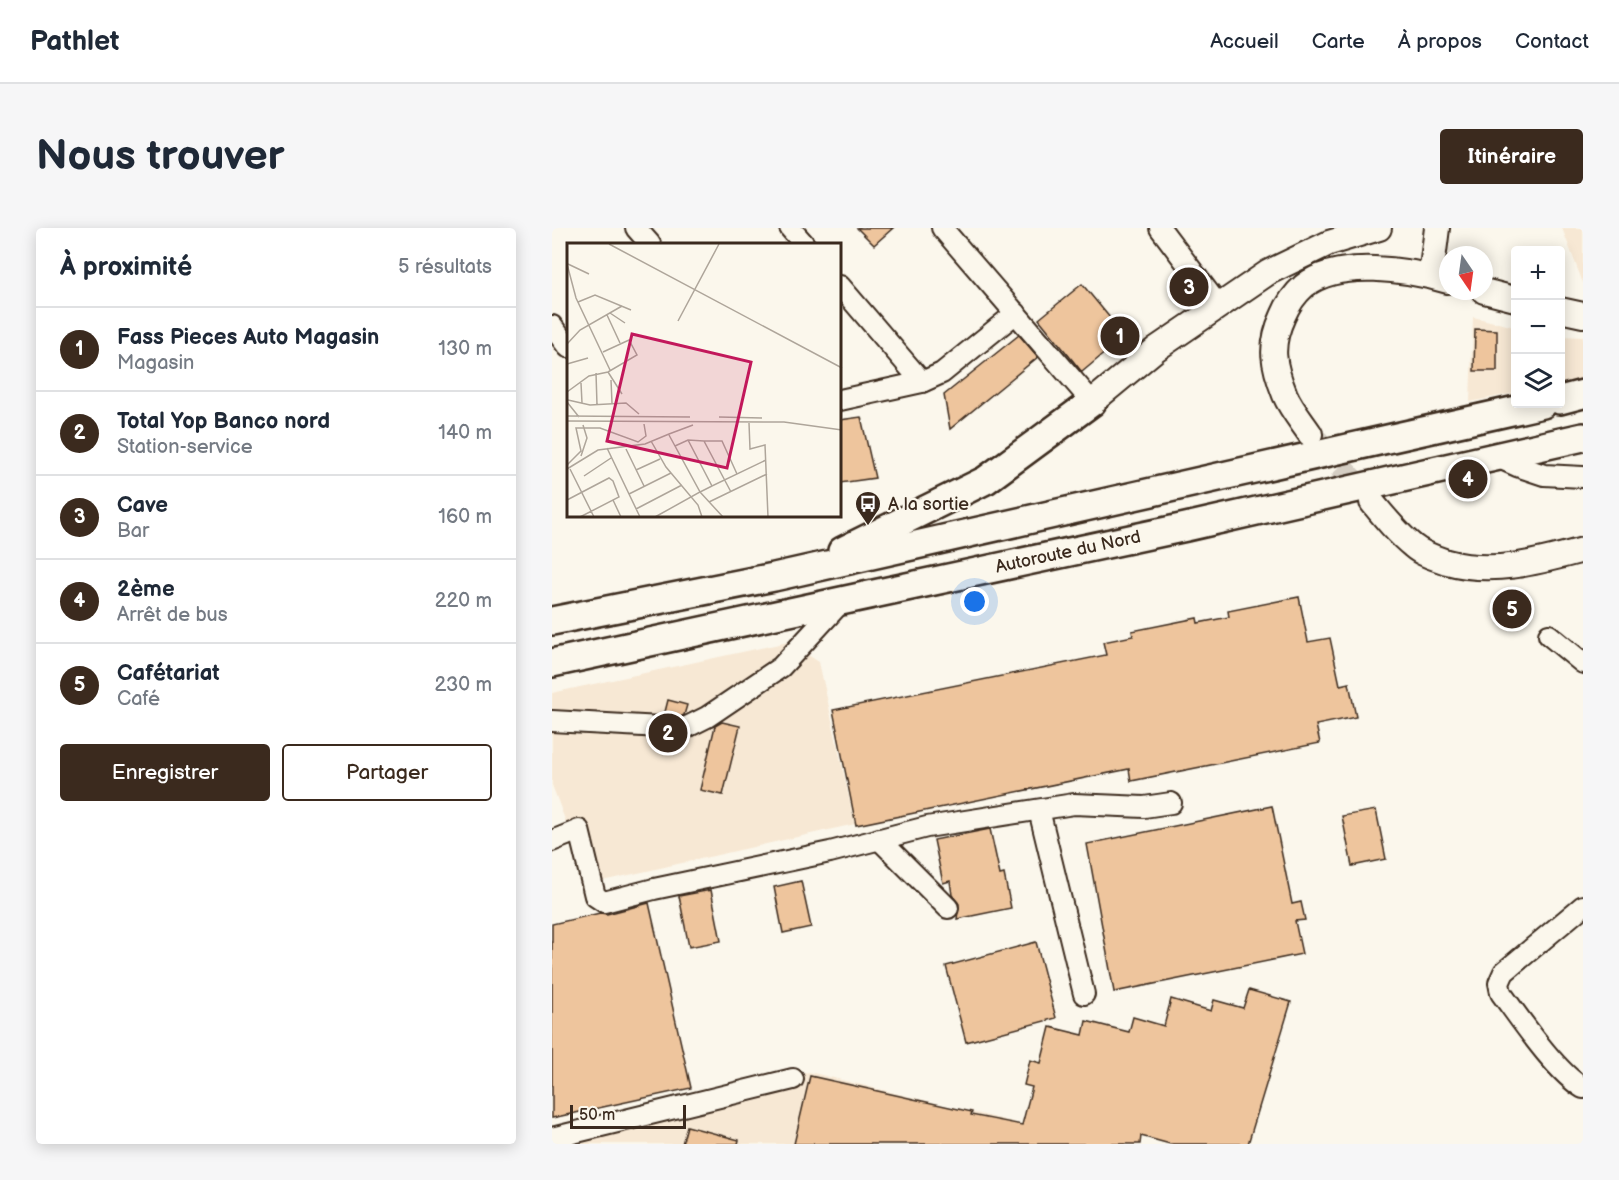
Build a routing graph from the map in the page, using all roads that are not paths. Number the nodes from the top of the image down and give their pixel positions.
1 (636, 228) edge
2 (790, 228) edge
3 (942, 228) edge
4 (1160, 228) edge
5 (1379, 228) edge
6 (1437, 228) edge
7 (649, 243) edge
8 (803, 243) edge
9 (1439, 279) edge
10 (842, 288) edge
11 (1493, 293) edge
12 (1511, 298) edge
13 (1218, 305) junction
14 (1565, 311) edge
15 (1016, 313) junction
16 (1583, 315) edge
17 (552, 326) edge
18 (567, 346) edge
19 (922, 382) junction
20 (1583, 394) edge
21 (1565, 399) edge
22 (842, 400) edge
23 (1092, 402) junction
24 (1525, 408) edge
25 (1310, 434) tunnel mouth
26 (1583, 437) edge
27 (1497, 456) junction
28 (1583, 477) edge
29 (1372, 502) tunnel mouth
30 (1583, 550) edge
31 (774, 577) junction
32 (844, 599) junction
33 (552, 621) edge
34 (1549, 635) dead end
35 (552, 663) edge
36 (1583, 663) edge
37 (552, 721) edge
38 (1171, 803) dead end
39 (1039, 810) junction
40 (879, 839) junction
41 (552, 841) edge
42 (1583, 906) edge
43 (948, 908) dead end
44 (1084, 994) dead end
45 (793, 1079) dead end
46 (1583, 1088) edge
47 (552, 1138) edge

1 - 7 street
2 - 8 street
3 - 15 street
4 - 13 street
5 - 13 main road
6 - 9 main road
9 - 25 main road
10 - 19 street
11 - 12 main road
13 - 23 main road
14 - 16 main road
15 - 19 street
15 - 23 street
17 - 18 street
19 - 22 street
20 - 21 highway
23 - 31 highway
24 - 31 highway
26 - 27 highway, Autoroute du Nord
27 - 28 street
27 - 32 highway, Autoroute du Nord
29 - 30 main road
31 - 33 highway
32 - 35 highway, Autoroute du Nord
32 - 37 street
34 - 36 street
38 - 39 street
39 - 40 street
39 - 44 street
40 - 41 street
40 - 43 street
42 - 46 street
45 - 47 street

